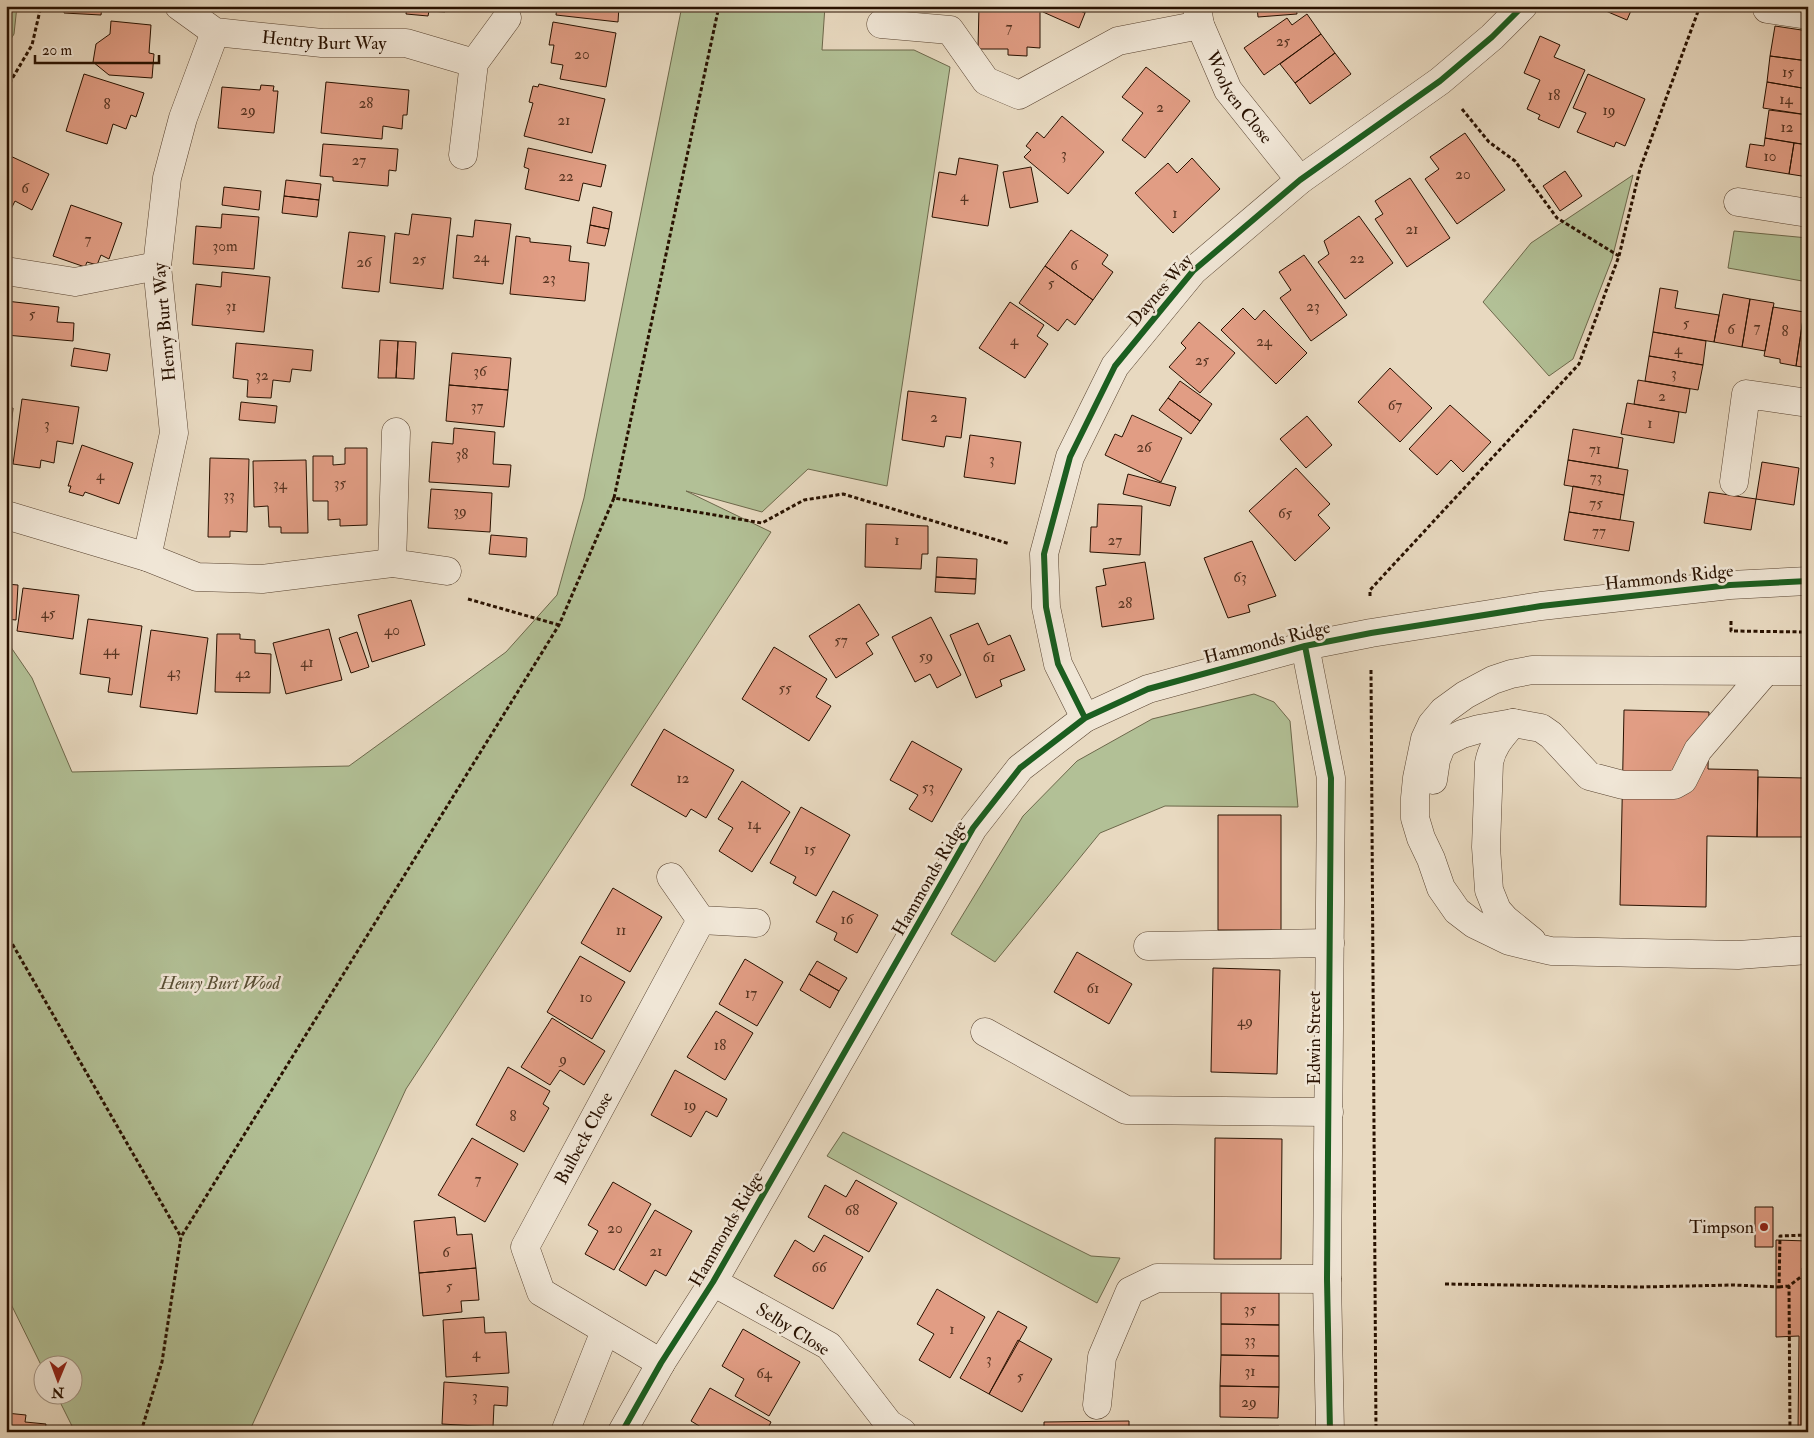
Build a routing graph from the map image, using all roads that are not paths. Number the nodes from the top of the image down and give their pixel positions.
1 (179, 6) edge
2 (1523, 6) edge
3 (1767, 9) dead end
4 (1198, 16) edge
5 (1808, 16) edge
6 (507, 18) dead end
7 (880, 24) dead end
8 (215, 32) junction
9 (474, 63) junction
10 (463, 155) dead end
11 (1300, 180) junction
12 (1738, 202) dead end
13 (1808, 213) edge
14 (157, 266) junction
15 (6, 271) edge
16 (1808, 403) edge
17 (396, 432) dead end
18 (1734, 482) dead end
19 (6, 516) edge
20 (147, 557) junction
21 (392, 563) junction
22 (447, 572) road end
23 (1808, 581) edge
24 (1305, 646) junction
25 (1792, 675) edge
26 (1085, 718) junction
27 (1513, 723) junction
28 (1431, 859) junction
29 (671, 877) dead end
30 (701, 920) junction
31 (756, 923) dead end
32 (1330, 943) junction
33 (1148, 946) dead end
34 (1801, 946) edge
35 (1551, 951) junction
36 (985, 1032) dead end
37 (1329, 1112) junction
38 (1327, 1279) junction
39 (713, 1282) junction
40 (605, 1331) junction
41 (661, 1363) junction
42 (1097, 1405) dead end
43 (565, 1432) edge
44 (622, 1432) edge
45 (902, 1432) edge
46 (1330, 1432) edge

1 - 8 street, Hentry Burt Way
2 - 11 street, Daynes Way
3 - 5 street
4 - 7 street
4 - 11 street, Woolven Close
6 - 9 street
8 - 9 street, Hentry Burt Way
8 - 14 street, Henry Burt Way
9 - 10 street
11 - 26 street, Daynes Way
12 - 13 street
14 - 15 street
14 - 20 street, Henry Burt Way
16 - 18 street
17 - 21 street
19 - 20 street
20 - 21 street
21 - 22 street
23 - 24 street, Hammonds Ridge
24 - 26 street, Hammonds Ridge
24 - 32 street, Edwin Street
25 - 27 street
25 - 28 street
26 - 39 street, Hammonds Ridge
27 - 28 street
27 - 35 street
28 - 35 street
29 - 30 street
30 - 31 street
30 - 40 street, Bulbeck Close
32 - 33 street
32 - 37 street, Edwin Street
34 - 35 street
36 - 37 street
37 - 38 street, Edwin Street
38 - 42 street
38 - 46 street, Edwin Street
39 - 41 street, Hammonds Ridge
39 - 45 street, Selby Close
40 - 41 street, Bulbeck Close
40 - 43 street
41 - 44 street, Hammonds Ridge

